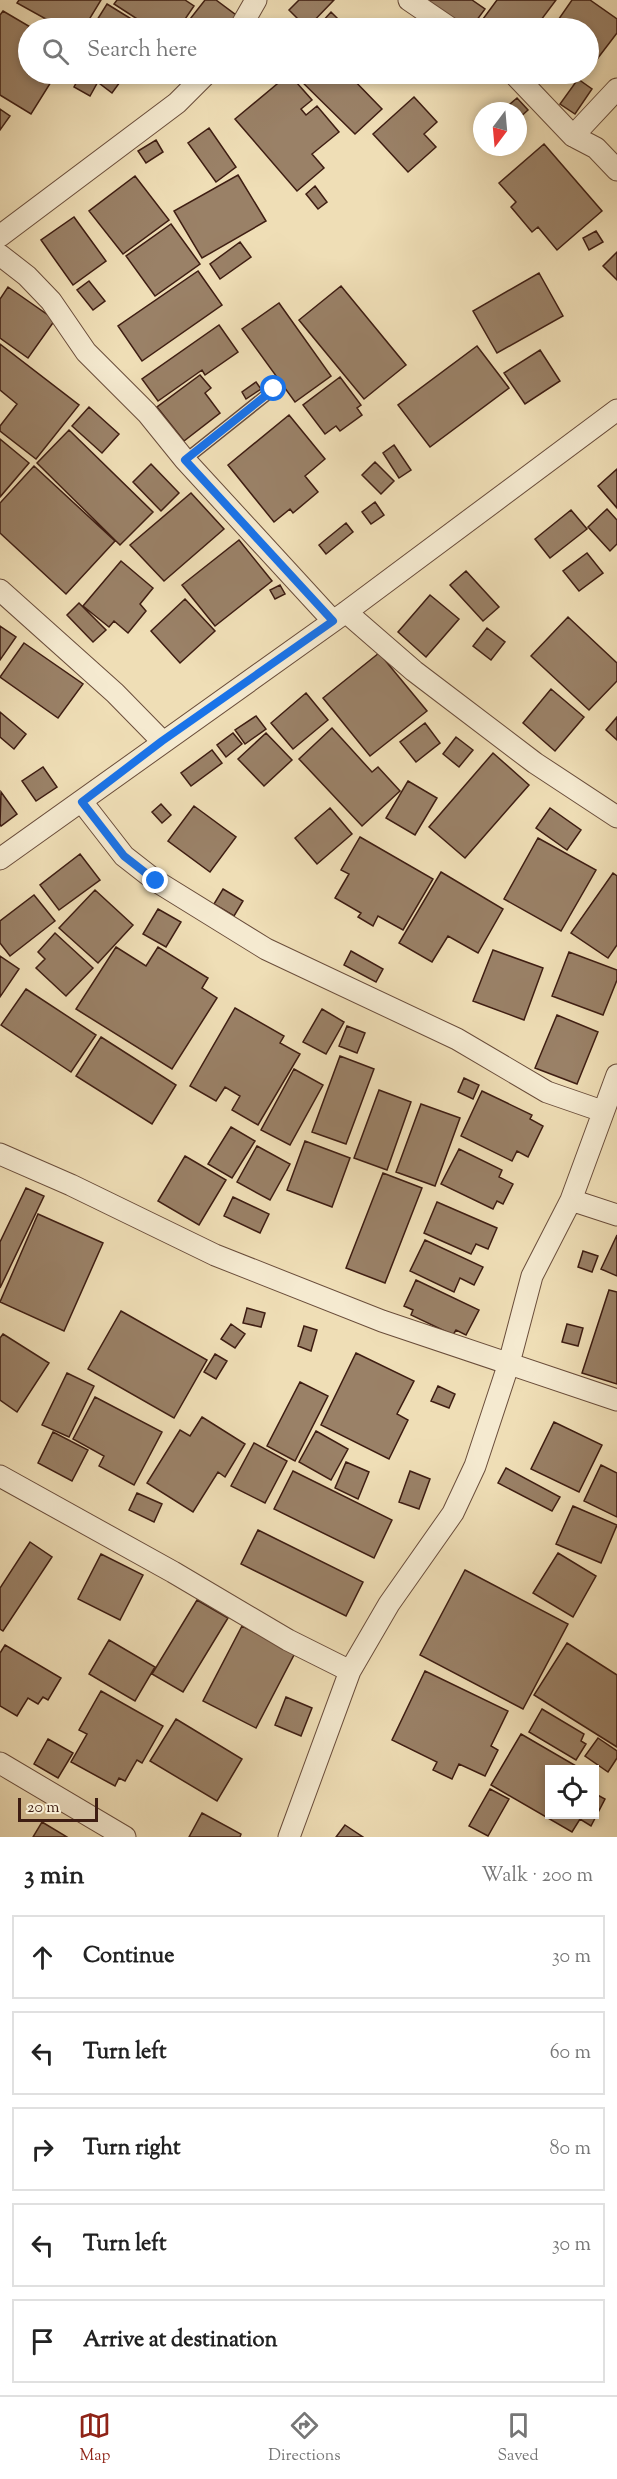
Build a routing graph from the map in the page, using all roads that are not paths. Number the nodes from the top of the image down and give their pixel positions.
1 (256, 0) edge
2 (409, 0) edge
3 (246, 18) edge
4 (435, 18) edge
5 (196, 84) edge
6 (524, 84) edge
7 (617, 89) edge
8 (573, 136) junction
9 (617, 170) edge
10 (0, 236) edge
11 (0, 255) edge
12 (274, 389) dead end
13 (617, 410) edge
14 (185, 460) junction
15 (0, 590) edge
16 (340, 617) junction
17 (162, 741) junction
18 (82, 802) junction
19 (617, 817) edge
20 (0, 859) edge
21 (617, 1075) edge
22 (602, 1111) junction
23 (0, 1154) edge
24 (571, 1200) junction
25 (617, 1215) edge
26 (509, 1363) junction
27 (617, 1400) edge
28 (0, 1476) edge
29 (350, 1671) junction
30 (0, 1763) edge
31 (125, 1837) edge
32 (289, 1837) edge

1 - 3 street
2 - 4 street
5 - 10 street
6 - 8 street
7 - 8 street
8 - 9 street
11 - 14 street
12 - 14 lane
13 - 16 street
14 - 16 street
15 - 17 street
16 - 17 street
16 - 19 street
17 - 18 street
18 - 20 street
18 - 22 street
21 - 22 street
22 - 24 street
23 - 26 street
24 - 25 street
24 - 26 street
26 - 27 street
26 - 29 street
28 - 29 street
29 - 32 street
30 - 31 street

